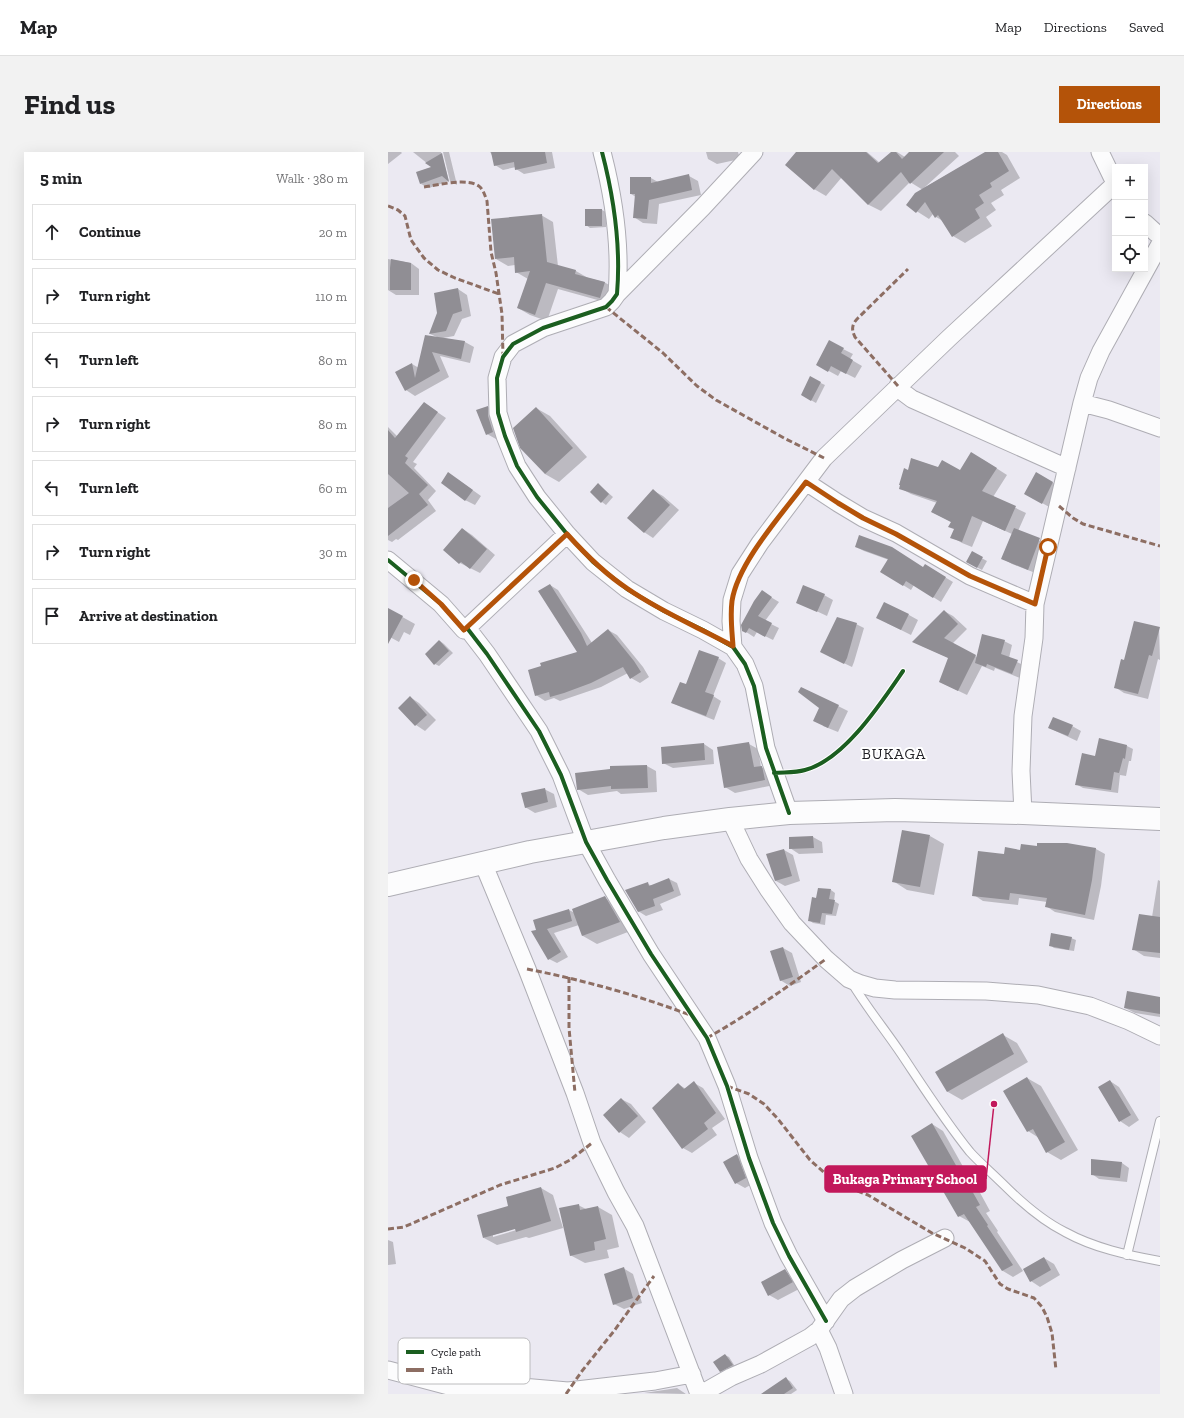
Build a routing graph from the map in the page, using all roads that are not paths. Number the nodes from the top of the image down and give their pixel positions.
1 (602, 152) edge
2 (754, 152) edge
3 (1100, 152) edge
4 (1112, 177) edge
5 (1112, 186) edge
6 (1148, 226) edge
7 (1160, 235) edge
8 (1160, 244) edge
9 (617, 294) junction
10 (898, 386) junction
11 (1082, 403) junction
12 (1160, 428) edge
13 (1067, 468) junction
14 (806, 482) junction
15 (567, 534) junction
16 (388, 560) edge
17 (1035, 604) junction
18 (467, 628) junction
19 (733, 646) junction
20 (789, 813) junction
21 (1023, 813) junction
22 (730, 819) junction
23 (1160, 819) edge
24 (586, 842) junction
25 (483, 863) junction
26 (388, 885) edge
27 (849, 979) junction
28 (1160, 1036) edge
29 (1160, 1121) edge
30 (945, 1238) dead end
31 (1127, 1255) junction
32 (1160, 1261) edge
33 (823, 1326) junction
34 (388, 1370) edge
35 (398, 1372) edge
36 (692, 1374) junction
37 (437, 1384) edge
38 (700, 1394) edge
39 (844, 1394) edge

1 - 9 street
2 - 9 street
3 - 4 street
5 - 10 street
6 - 7 street
8 - 11 street
9 - 15 street
10 - 13 street
10 - 14 street
11 - 12 street
11 - 13 street
13 - 17 street
14 - 17 street
14 - 19 street
15 - 18 street
15 - 19 street
16 - 18 street
17 - 21 street
18 - 24 street
19 - 20 street
20 - 21 street
20 - 22 street
21 - 23 street
22 - 24 street
22 - 27 street
24 - 25 street
24 - 33 street
25 - 26 street
25 - 36 street
27 - 28 street
27 - 31 lane
29 - 31 lane
30 - 33 street
31 - 32 lane
33 - 38 street
33 - 39 street
34 - 35 street
36 - 37 street
36 - 38 street

